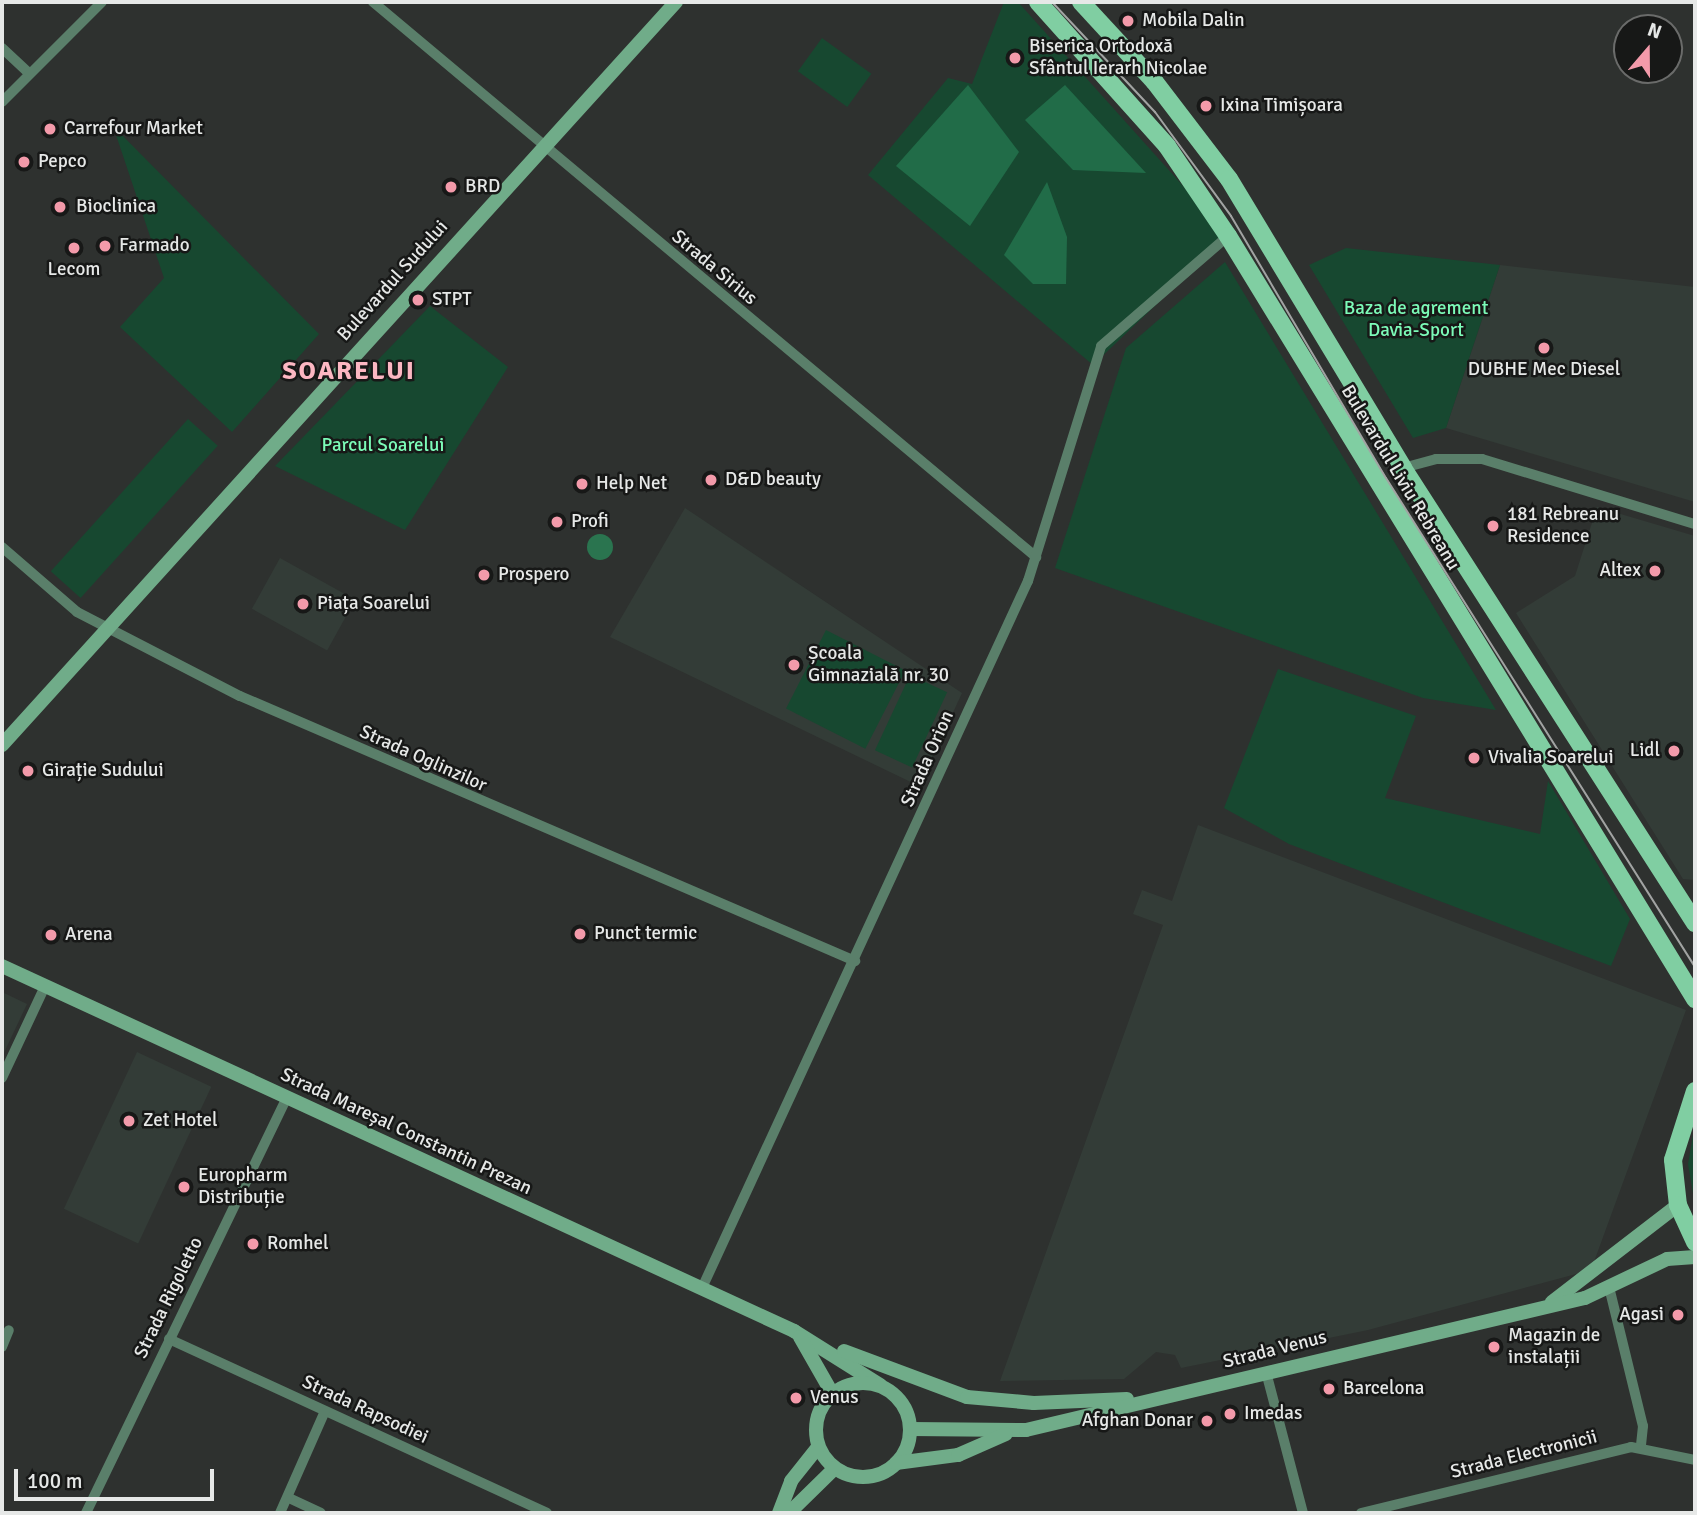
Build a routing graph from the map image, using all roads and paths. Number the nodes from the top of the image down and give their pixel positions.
1 (102, 2) edge
2 (373, 2) edge
3 (676, 2) edge
4 (1038, 2) edge
5 (1081, 2) edge
6 (2, 48) edge
7 (29, 73) junction
8 (2, 102) edge
9 (545, 144) junction
10 (1228, 236) junction
11 (1403, 468) junction
12 (1695, 524) edge
13 (2, 547) edge
14 (1036, 557) junction
15 (105, 627) junction
16 (2, 745) edge
17 (1695, 923) edge
18 (855, 961) junction
19 (2, 966) edge
20 (45, 986) junction
21 (1695, 999) edge
22 (2, 1078) edge
23 (1695, 1091) edge
24 (286, 1098) junction
25 (1678, 1205) junction
26 (1695, 1242) edge
27 (1695, 1258) edge
28 (702, 1288) junction
29 (1609, 1291) junction
30 (1552, 1302) junction
31 (9, 1330) dead end
32 (798, 1333) junction
33 (169, 1339) junction
34 (2, 1347) edge
35 (1266, 1372) junction
36 (880, 1385) junction
37 (832, 1393) junction
38 (1149, 1398) junction
39 (325, 1411) junction
40 (910, 1429) junction
41 (1006, 1434) junction
42 (1641, 1446) junction
43 (818, 1447) junction
44 (1695, 1460) edge
45 (896, 1464) junction
46 (835, 1468) junction
47 (289, 1498) junction
48 (1407, 1507) edge
49 (86, 1513) edge
50 (280, 1513) edge
51 (321, 1513) edge
52 (547, 1513) edge
53 (779, 1513) edge
54 (789, 1513) edge
55 (1303, 1513) edge
56 (1362, 1513) edge

1 - 7 street
2 - 9 street, Strada Sirius
3 - 9 main road, Bulevardul Sudului
4 - 10 main road, Bulevardul Liviu Rebreanu
5 - 11 main road, Bulevardul Liviu Rebreanu
6 - 7 street
7 - 8 street
9 - 14 street, Strada Sirius
9 - 15 main road, Bulevardul Sudului
10 - 14 street, Strada Orion
10 - 21 main road, Bulevardul Liviu Rebreanu
11 - 12 street
11 - 17 main road, Bulevardul Liviu Rebreanu
13 - 15 street, Strada Oglinzilor
14 - 18 street, Strada Orion
15 - 16 main road, Bulevardul Sudului
15 - 18 street, Strada Oglinzilor
18 - 28 street, Strada Orion
19 - 20 main road, Strada Mareșal Constantin Prezan
20 - 22 street
20 - 24 main road, Strada Mareșal Constantin Prezan
23 - 25 main road
24 - 28 main road, Strada Mareșal Constantin Prezan
24 - 33 street, Strada Rigoletto
25 - 26 main road
25 - 30 main road, Strada Venus
27 - 29 main road, Strada Venus
28 - 32 main road, Strada Mareșal Constantin Prezan
29 - 30 main road, Strada Venus
29 - 42 street
30 - 35 main road, Strada Venus
31 - 34 street
32 - 36 main road, Strada Mareșal Constantin Prezan
32 - 37 main road, Strada Mareșal Constantin Prezan
32 - 38 main road
33 - 39 street, Strada Rapsodiei
33 - 49 street, Strada Rigoletto
35 - 38 main road, Strada Venus
35 - 55 street
36 - 37 main road
36 - 40 main road
37 - 43 main road
38 - 41 main road, Strada Venus
39 - 47 street
39 - 52 street, Strada Rapsodiei
40 - 41 main road, Strada Venus
40 - 45 main road
41 - 45 main road, Strada Venus
42 - 44 street, Strada Electronicii
42 - 48 street, Strada Electronicii
43 - 46 main road
43 - 53 main road
45 - 46 main road
46 - 54 main road
47 - 50 street
47 - 51 street
48 - 56 street, Strada Electronicii

